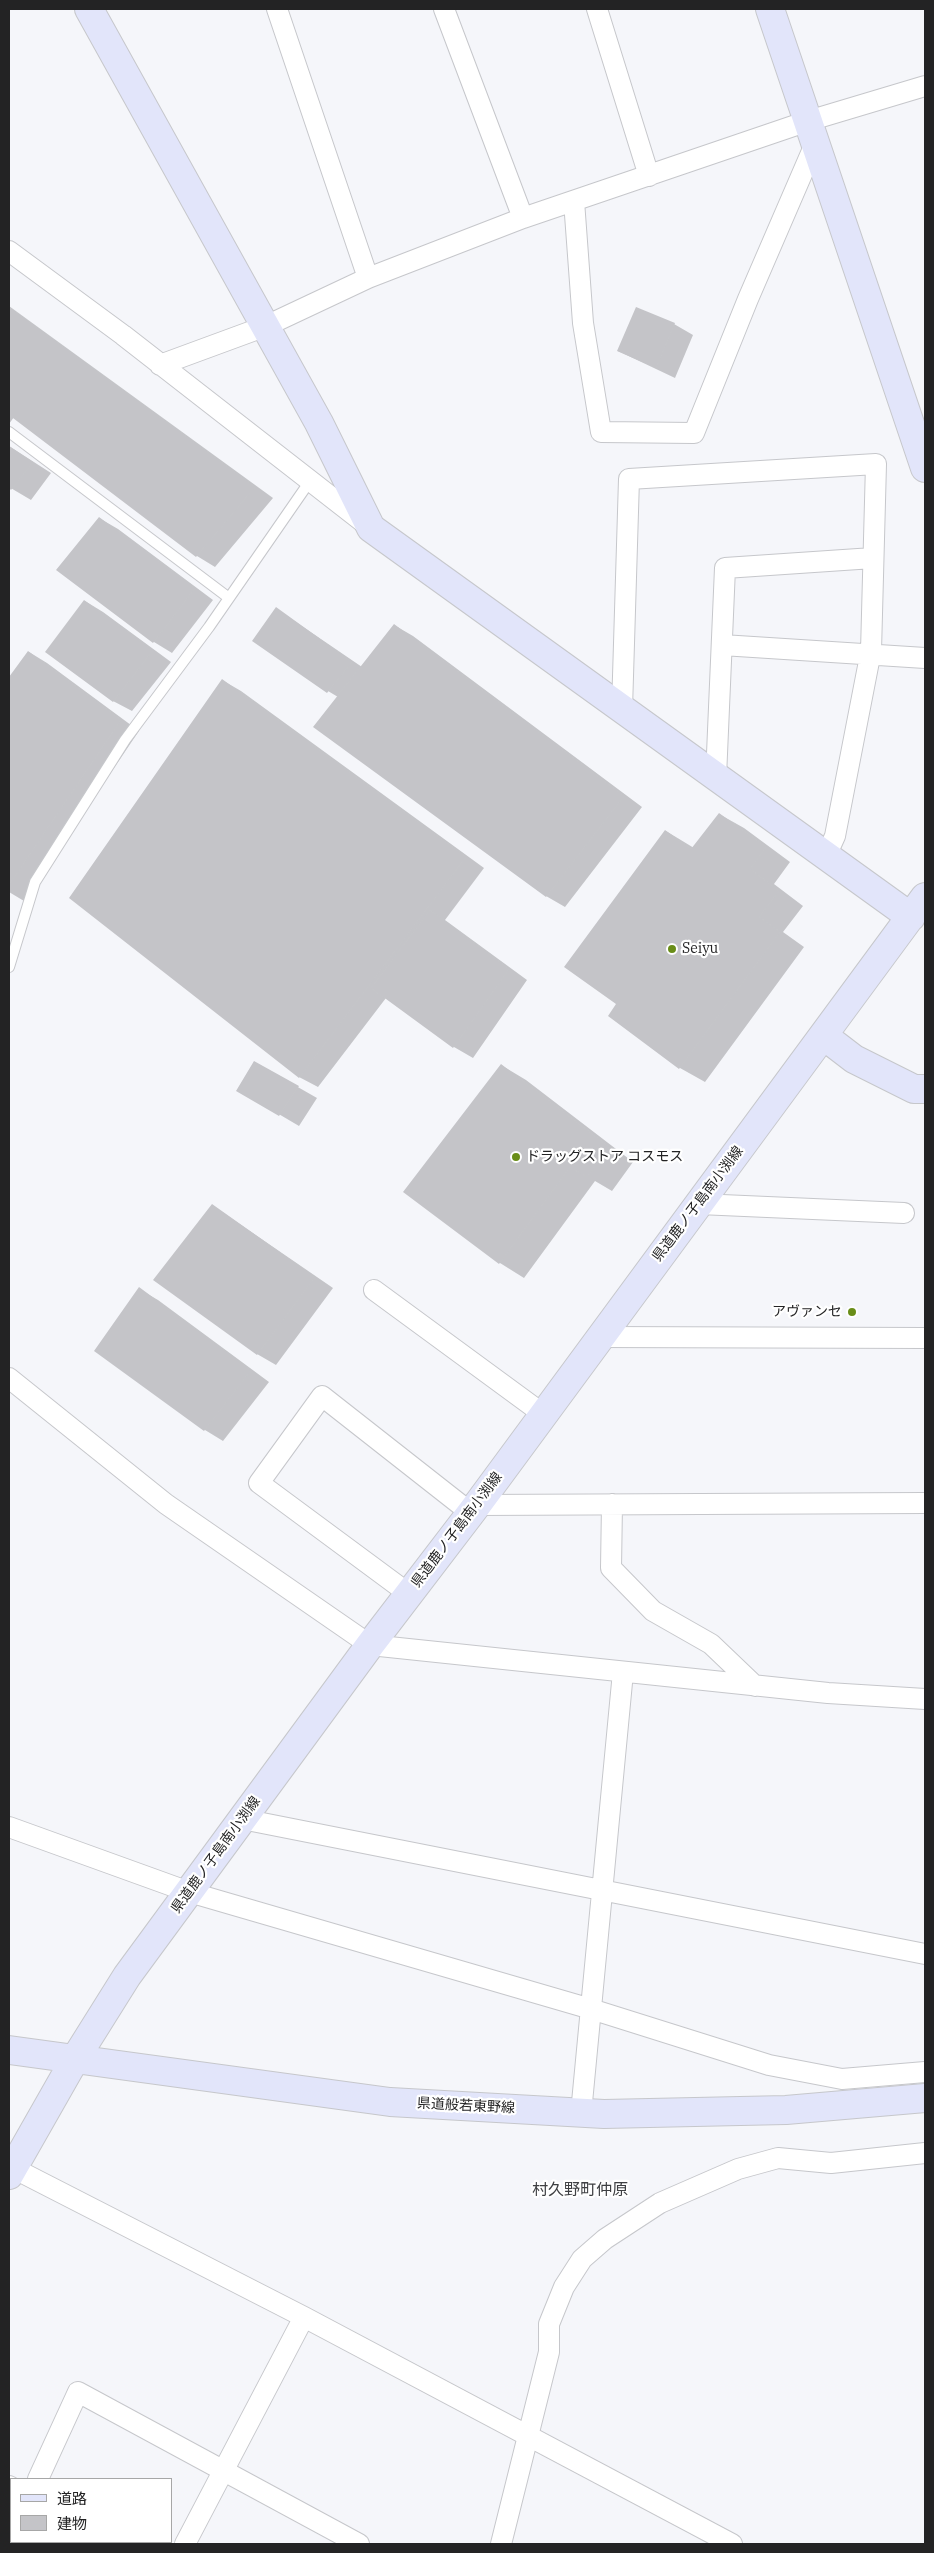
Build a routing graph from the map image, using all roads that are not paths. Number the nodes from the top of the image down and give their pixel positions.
1 (89, 9) edge
2 (278, 9) edge
3 (444, 9) edge
4 (597, 9) edge
5 (770, 9) edge
6 (925, 86) edge
7 (811, 133) junction
8 (649, 176) junction
9 (574, 201) junction
10 (523, 218) junction
11 (9, 251) edge
12 (368, 278) junction
13 (266, 326) junction
14 (160, 364) junction
15 (9, 432) edge
16 (925, 464) edge
17 (345, 476) junction
18 (310, 481) junction
19 (371, 528) junction
20 (873, 558) junction
21 (230, 598) junction
22 (722, 645) junction
23 (870, 656) junction
24 (925, 658) edge
25 (622, 709) junction
26 (716, 777) junction
27 (826, 856) junction
28 (918, 907) edge
29 (9, 966) edge
30 (824, 1036) junction
31 (925, 1089) edge
32 (699, 1204) junction
33 (904, 1213) dead end
34 (374, 1290) dead end
35 (599, 1337) junction
36 (925, 1338) edge
37 (9, 1378) edge
38 (543, 1414) junction
39 (925, 1502) edge
40 (612, 1504) junction
41 (474, 1508) junction
42 (409, 1594) junction
43 (370, 1645) junction
44 (623, 1672) junction
45 (755, 1686) junction
46 (925, 1699) edge
47 (242, 1819) junction
48 (9, 1827) edge
49 (602, 1890) junction
50 (189, 1892) junction
51 (925, 1954) edge
52 (590, 2009) junction
53 (9, 2050) edge
54 (75, 2059) junction
55 (925, 2072) edge
56 (925, 2098) edge
57 (581, 2113) junction
58 (925, 2153) edge
59 (11, 2172) edge
60 (304, 2317) junction
61 (528, 2437) junction
62 (223, 2470) junction
63 (38, 2478) edge
64 (185, 2544) edge
65 (359, 2544) edge
66 (501, 2544) edge
67 (732, 2544) edge

1 - 13 main road
2 - 12 street
3 - 10 street
4 - 8 street
5 - 7 main road
6 - 7 street
7 - 8 street
7 - 9 street
7 - 16 main road
8 - 9 street
9 - 10 street
10 - 12 street
11 - 14 street
12 - 13 street
13 - 14 street
13 - 17 main road
14 - 18 street
15 - 21 lane
17 - 18 street
17 - 19 main road
18 - 19 street
18 - 21 lane
19 - 25 main road
20 - 22 street
20 - 23 street
20 - 25 street
21 - 29 lane
22 - 23 street
22 - 26 street
23 - 24 street
23 - 27 street
25 - 26 main road
26 - 27 main road
27 - 28 main road
28 - 30 main road, 県道鹿ノ子島南小渕線
30 - 31 main road
30 - 32 main road, 県道鹿ノ子島南小渕線
32 - 33 street
32 - 35 main road, 県道鹿ノ子島南小渕線
34 - 38 street
35 - 36 street
35 - 38 main road, 県道鹿ノ子島南小渕線
37 - 43 street
38 - 41 main road, 県道鹿ノ子島南小渕線
39 - 40 street
40 - 41 street
40 - 45 street
41 - 42 main road, 県道鹿ノ子島南小渕線
41 - 42 street
42 - 43 main road, 県道鹿ノ子島南小渕線
43 - 44 street
43 - 47 main road, 県道鹿ノ子島南小渕線
44 - 45 street
44 - 49 street
45 - 46 street
47 - 49 street
47 - 50 main road, 県道鹿ノ子島南小渕線
48 - 50 street
49 - 51 street
49 - 52 street
50 - 52 street
50 - 54 main road, 県道鹿ノ子島南小渕線
52 - 55 street
52 - 57 street
53 - 54 main road, 県道般若東野線
54 - 57 main road, 県道般若東野線
54 - 59 main road, 県道鹿ノ子島南小渕線
56 - 57 main road, 県道般若東野線
58 - 61 street
59 - 60 street
60 - 61 street
60 - 62 street
61 - 66 street
61 - 67 street
62 - 63 street
62 - 64 street
62 - 65 street

